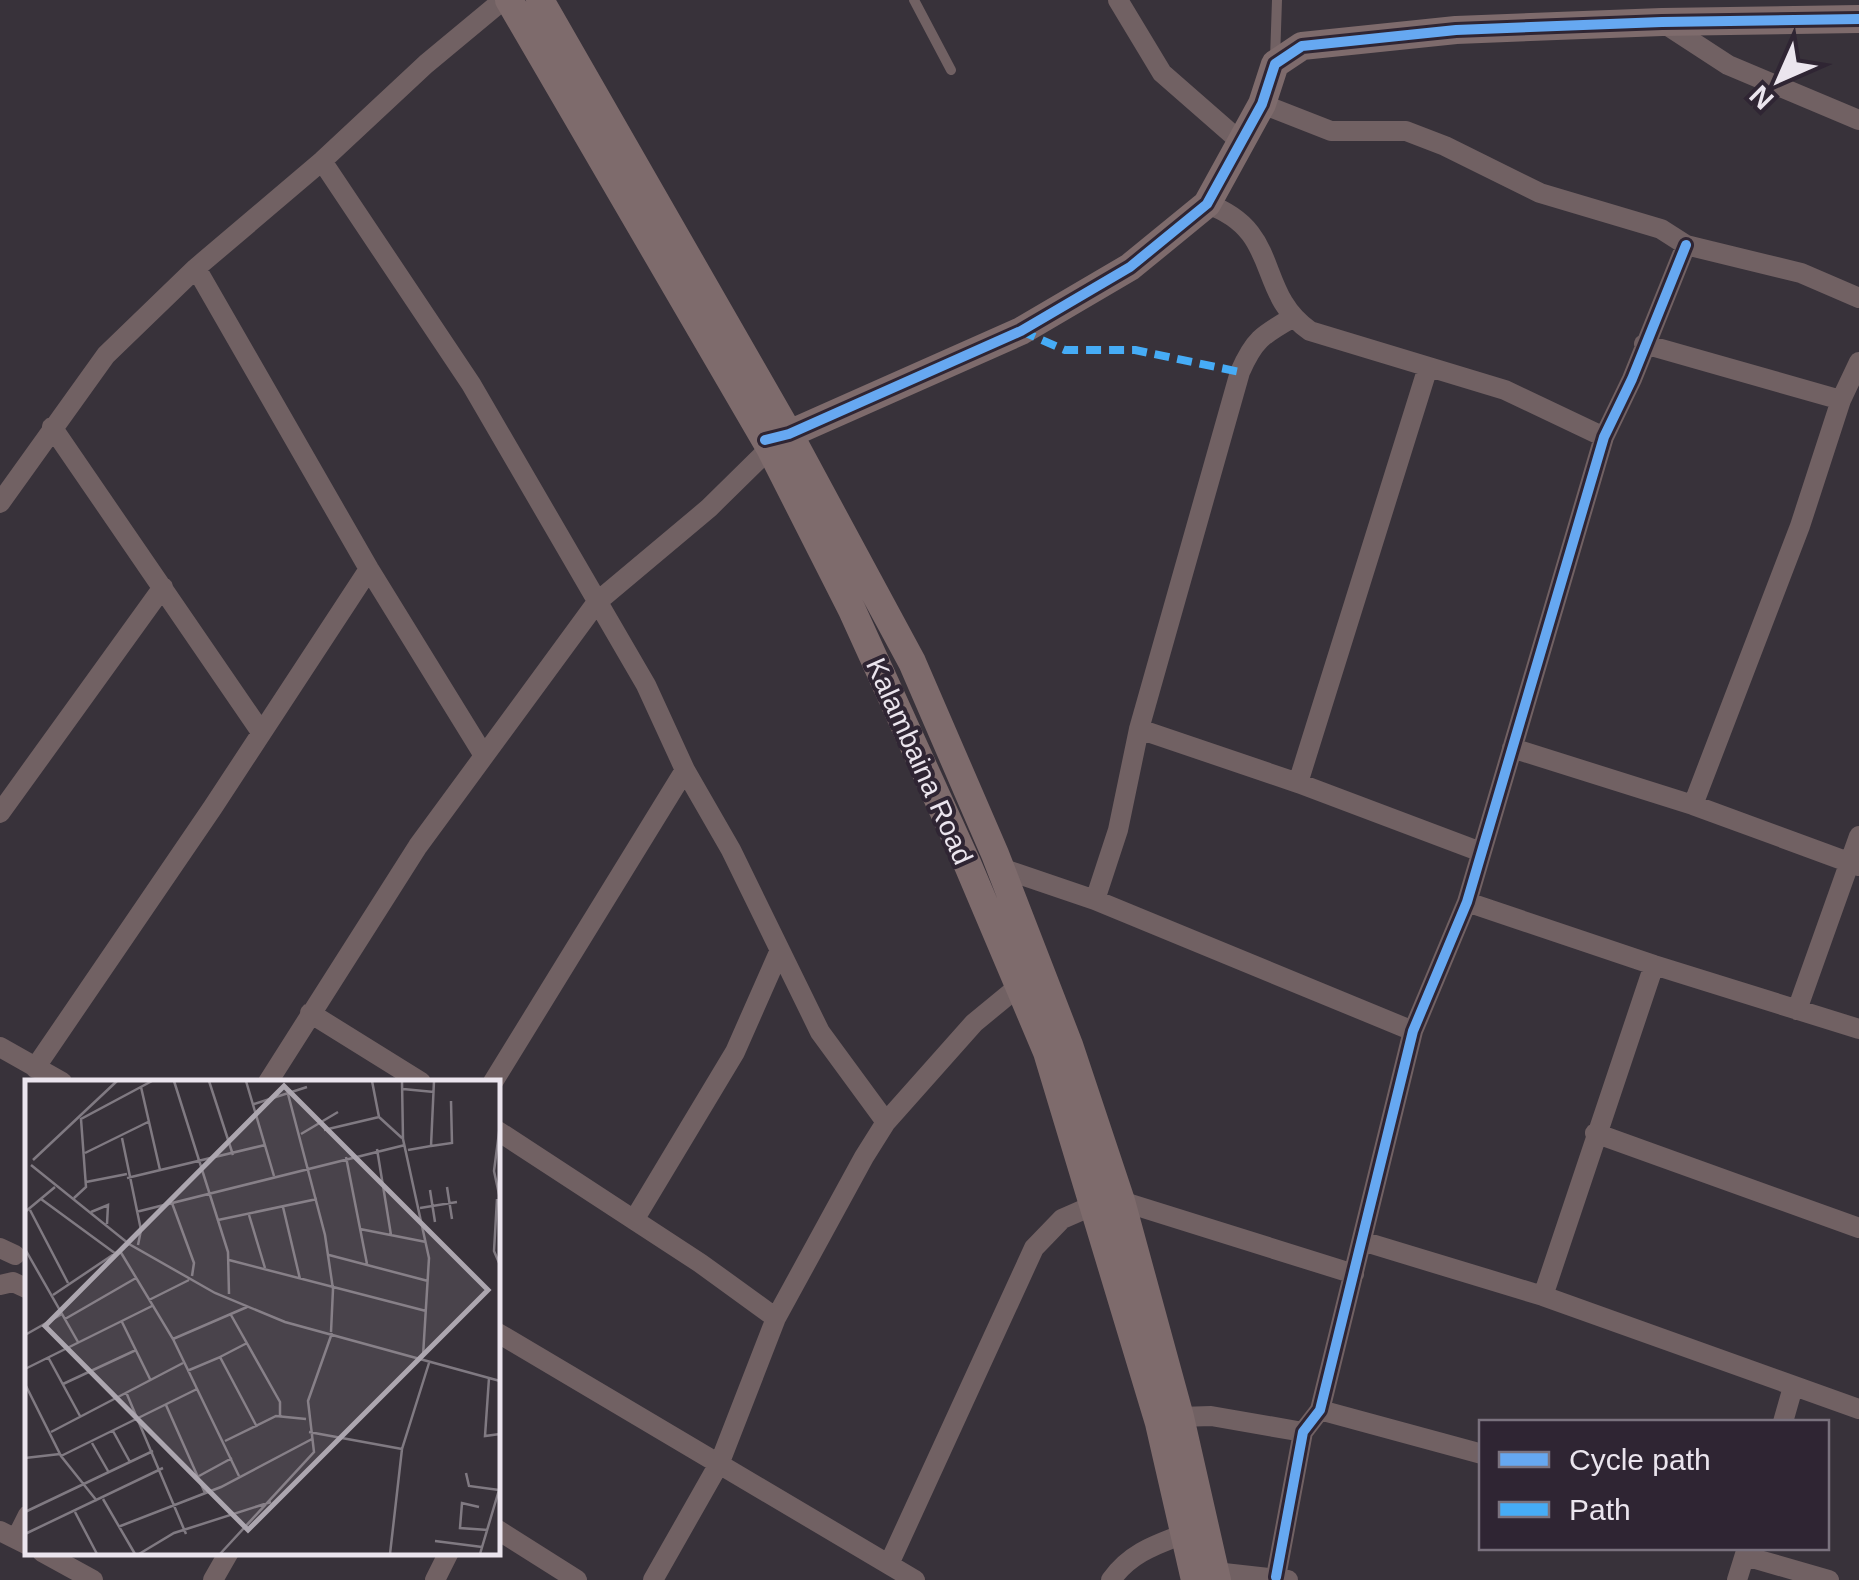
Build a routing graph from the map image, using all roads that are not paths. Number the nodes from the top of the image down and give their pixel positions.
1 (506, 0) edge
2 (540, 0) edge
3 (914, 0) edge
4 (1118, 0) edge
5 (1277, 0) edge
6 (1859, 19) edge
7 (1662, 22) junction
8 (1275, 64) junction
9 (951, 70) dead end
10 (1262, 104) junction
11 (1859, 120) edge
12 (1242, 143) junction
13 (322, 161) junction
14 (1206, 204) junction
15 (1686, 245) junction
16 (196, 268) junction
17 (1859, 298) edge
18 (1292, 318) junction
19 (1644, 344) junction
20 (1859, 362) edge
21 (1428, 367) junction
22 (1841, 400) junction
23 (52, 426) junction
24 (1604, 438) junction
25 (775, 441) junction
26 (0, 503) edge
27 (369, 569) junction
28 (163, 587) junction
29 (597, 602) junction
30 (1139, 729) junction
31 (261, 732) junction
32 (1512, 748) junction
33 (483, 754) junction
34 (685, 770) junction
35 (1298, 783) junction
36 (1693, 805) junction
37 (0, 813) edge
38 (1859, 836) edge
39 (1480, 852) junction
40 (1854, 864) edge
41 (1001, 868) junction
42 (1096, 900) junction
43 (1467, 902) junction
44 (780, 950) junction
45 (1654, 966) junction
46 (1019, 986) junction
47 (1796, 1010) junction
48 (310, 1013) junction
49 (1859, 1029) edge
50 (1414, 1031) junction
51 (0, 1047) edge
52 (34, 1068) junction
53 (58, 1080) edge
54 (269, 1080) edge
55 (419, 1080) edge
56 (494, 1080) edge
57 (886, 1122) junction
58 (500, 1131) edge
59 (1596, 1133) junction
60 (1108, 1203) junction
61 (634, 1220) junction
62 (1859, 1228) edge
63 (1362, 1241) junction
64 (1354, 1274) junction
65 (0, 1285) edge
66 (25, 1287) edge
67 (1543, 1296) junction
68 (776, 1318) junction
69 (500, 1335) edge
70 (1794, 1387) junction
71 (1859, 1409) edge
72 (1320, 1410) junction
73 (1180, 1417) junction
74 (1784, 1420) edge
75 (1303, 1432) junction
76 (1479, 1453) edge
77 (720, 1462) junction
78 (500, 1531) edge
79 (1184, 1534) junction
80 (1746, 1552) edge
81 (47, 1555) edge
82 (228, 1555) edge
83 (447, 1555) edge
84 (889, 1564) junction
85 (1209, 1577) edge
86 (1282, 1579) edge
87 (93, 1580) edge
88 (214, 1580) edge
89 (436, 1580) edge
90 (577, 1580) edge
91 (653, 1580) edge
92 (914, 1580) edge
93 (1112, 1580) edge
94 (1737, 1580) edge
95 (1829, 1580) edge

1 - 13 street
1 - 25 main road, Kalambaina Road
2 - 25 main road, Kalambaina Road
3 - 9 lane
4 - 12 street
5 - 8 lane
6 - 7 main road
7 - 8 main road
7 - 11 street
8 - 10 main road
10 - 12 main road
10 - 15 street
12 - 14 main road
13 - 16 street
13 - 29 street
14 - 18 street
14 - 25 main road
15 - 17 street
15 - 19 street
16 - 23 street
16 - 27 street
18 - 21 street
18 - 30 street
19 - 22 street
19 - 24 street
20 - 22 street
21 - 24 street
21 - 35 street
22 - 36 street
23 - 26 street
23 - 28 street
24 - 32 street
25 - 29 street
25 - 41 main road, Kalambaina Road
25 - 46 main road, Kalambaina Road
27 - 31 street
27 - 33 street
28 - 31 street
28 - 37 street
29 - 33 street
29 - 34 street
30 - 35 street
30 - 42 street
31 - 52 street
32 - 36 street
32 - 39 street
33 - 48 street
34 - 44 street
34 - 56 street
35 - 39 street
36 - 40 street
38 - 40 street
39 - 43 street
40 - 47 street
41 - 42 street
41 - 60 main road, Kalambaina Road
42 - 50 street
43 - 45 street
43 - 50 street
44 - 57 street
44 - 61 street
45 - 47 street
45 - 59 street
46 - 57 street
46 - 60 main road, Kalambaina Road
47 - 49 street
48 - 54 street
48 - 55 street
50 - 63 street
51 - 52 street
52 - 53 street
57 - 68 street
58 - 61 street
59 - 62 street
59 - 67 street
60 - 64 street
60 - 73 main road, Kalambaina Road
60 - 79 main road, Kalambaina Road
60 - 84 street
61 - 68 street
63 - 64 street
63 - 67 street
64 - 72 street
65 - 66 street
67 - 70 street
68 - 77 street
69 - 77 street
70 - 71 street
70 - 74 street
72 - 75 street
72 - 76 street
73 - 75 street
73 - 85 main road, Kalambaina Road
75 - 86 street
77 - 84 street
77 - 91 street
78 - 90 street
79 - 85 main road, Kalambaina Road
79 - 93 street
80 - 94 street
80 - 95 street
81 - 87 street
82 - 88 street
83 - 89 street
84 - 92 street
85 - 86 street

